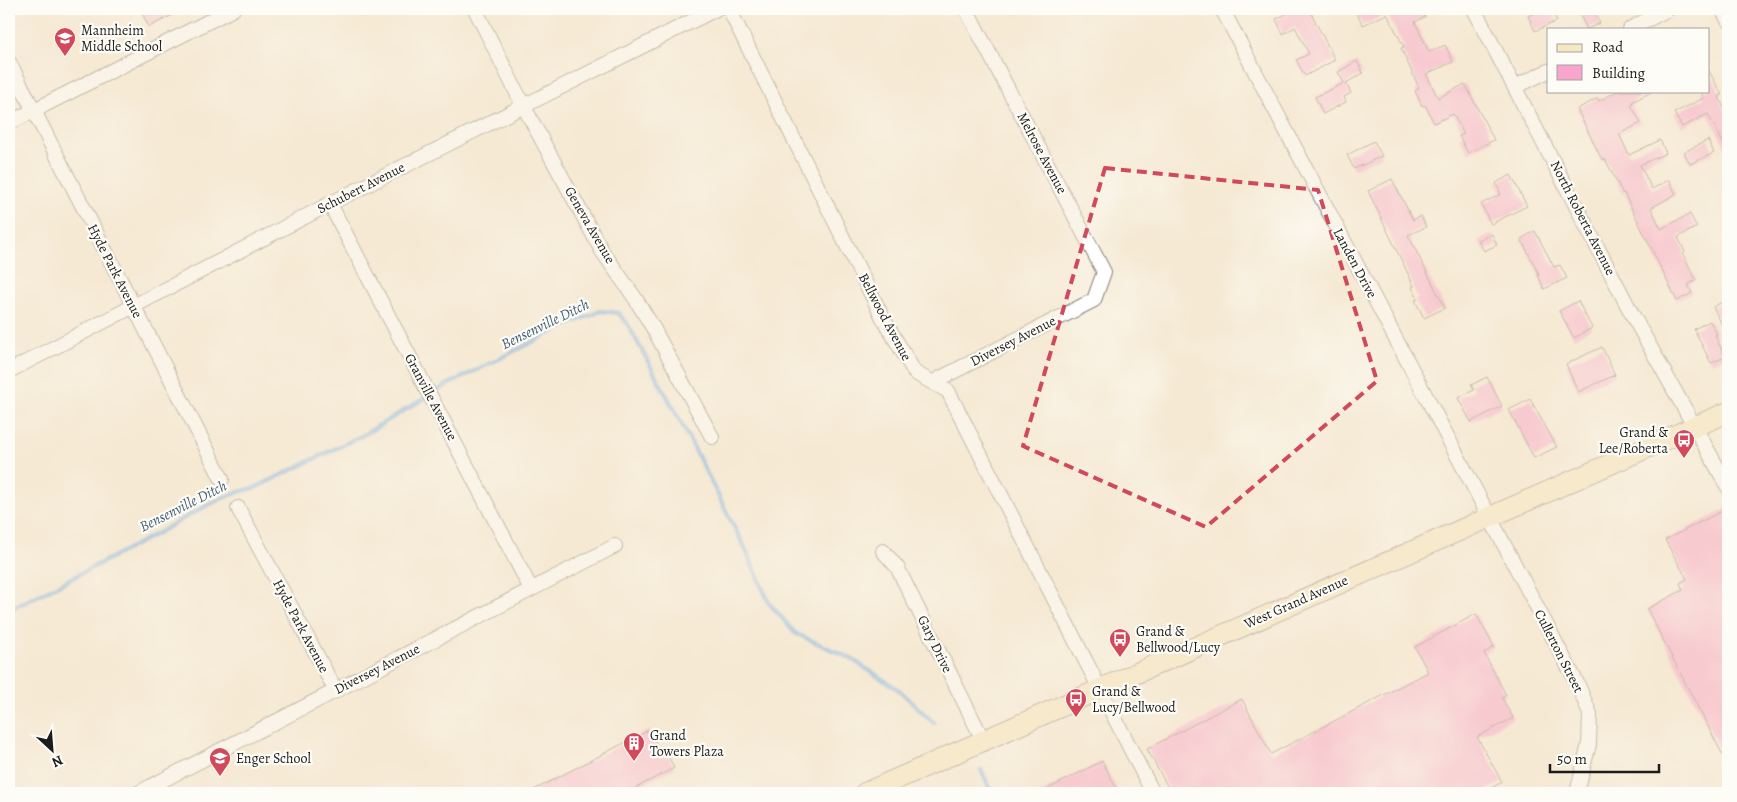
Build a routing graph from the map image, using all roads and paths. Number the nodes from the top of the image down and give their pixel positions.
1 (233, 9) edge
2 (475, 9) edge
3 (716, 9) edge
4 (729, 9) edge
5 (966, 9) edge
6 (1222, 9) edge
7 (1474, 9) edge
8 (1668, 9) edge
9 (1722, 9) edge
10 (1728, 20) edge
11 (1632, 28) edge
12 (9, 62) edge
13 (1547, 71) edge
14 (1516, 87) junction
15 (523, 105) junction
16 (34, 109) junction
17 (9, 123) edge
18 (330, 204) junction
19 (1094, 300) joint
20 (133, 307) junction
21 (9, 371) edge
22 (932, 382) junction
23 (1728, 412) edge
24 (1696, 426) junction
25 (712, 437) dead end
26 (222, 479) dead end
27 (1728, 487) edge
28 (238, 508) dead end
29 (1488, 517) junction
30 (616, 546) dead end
31 (883, 551) dead end
32 (531, 590) junction
33 (1101, 688) junction
34 (336, 691) junction
35 (983, 740) junction
36 (138, 793) edge
37 (865, 793) edge
38 (1154, 793) edge
39 (1577, 793) edge

1 - 16 street
2 - 15 street, Geneva Avenue
3 - 15 street, Schubert Avenue
4 - 22 street, Bellwood Avenue
5 - 19 street, Melrose Avenue
6 - 29 street, Landen Drive
7 - 14 street, North Roberta Avenue
8 - 11 street
9 - 10 street
12 - 16 street, Hyde Park Avenue
13 - 14 street
14 - 24 street, North Roberta Avenue
15 - 18 street, Schubert Avenue
15 - 25 street, Geneva Avenue
16 - 17 street
16 - 20 street, Hyde Park Avenue
18 - 20 street, Schubert Avenue
18 - 32 street, Granville Avenue
19 - 22 street, Diversey Avenue
20 - 21 street, Schubert Avenue
20 - 26 street, Hyde Park Avenue
22 - 33 street, Bellwood Avenue
23 - 24 main road, West Grand Avenue
24 - 27 street, North Roberta Avenue
24 - 29 main road, West Grand Avenue
28 - 34 street, Hyde Park Avenue
29 - 33 main road, West Grand Avenue
29 - 39 street, Cullerton Street
30 - 32 street, Diversey Avenue
31 - 35 street, Gary Drive
32 - 34 street, Diversey Avenue
33 - 35 main road, West Grand Avenue
33 - 38 street, Bellwood Avenue
34 - 36 street, Diversey Avenue
35 - 37 main road, West Grand Avenue

